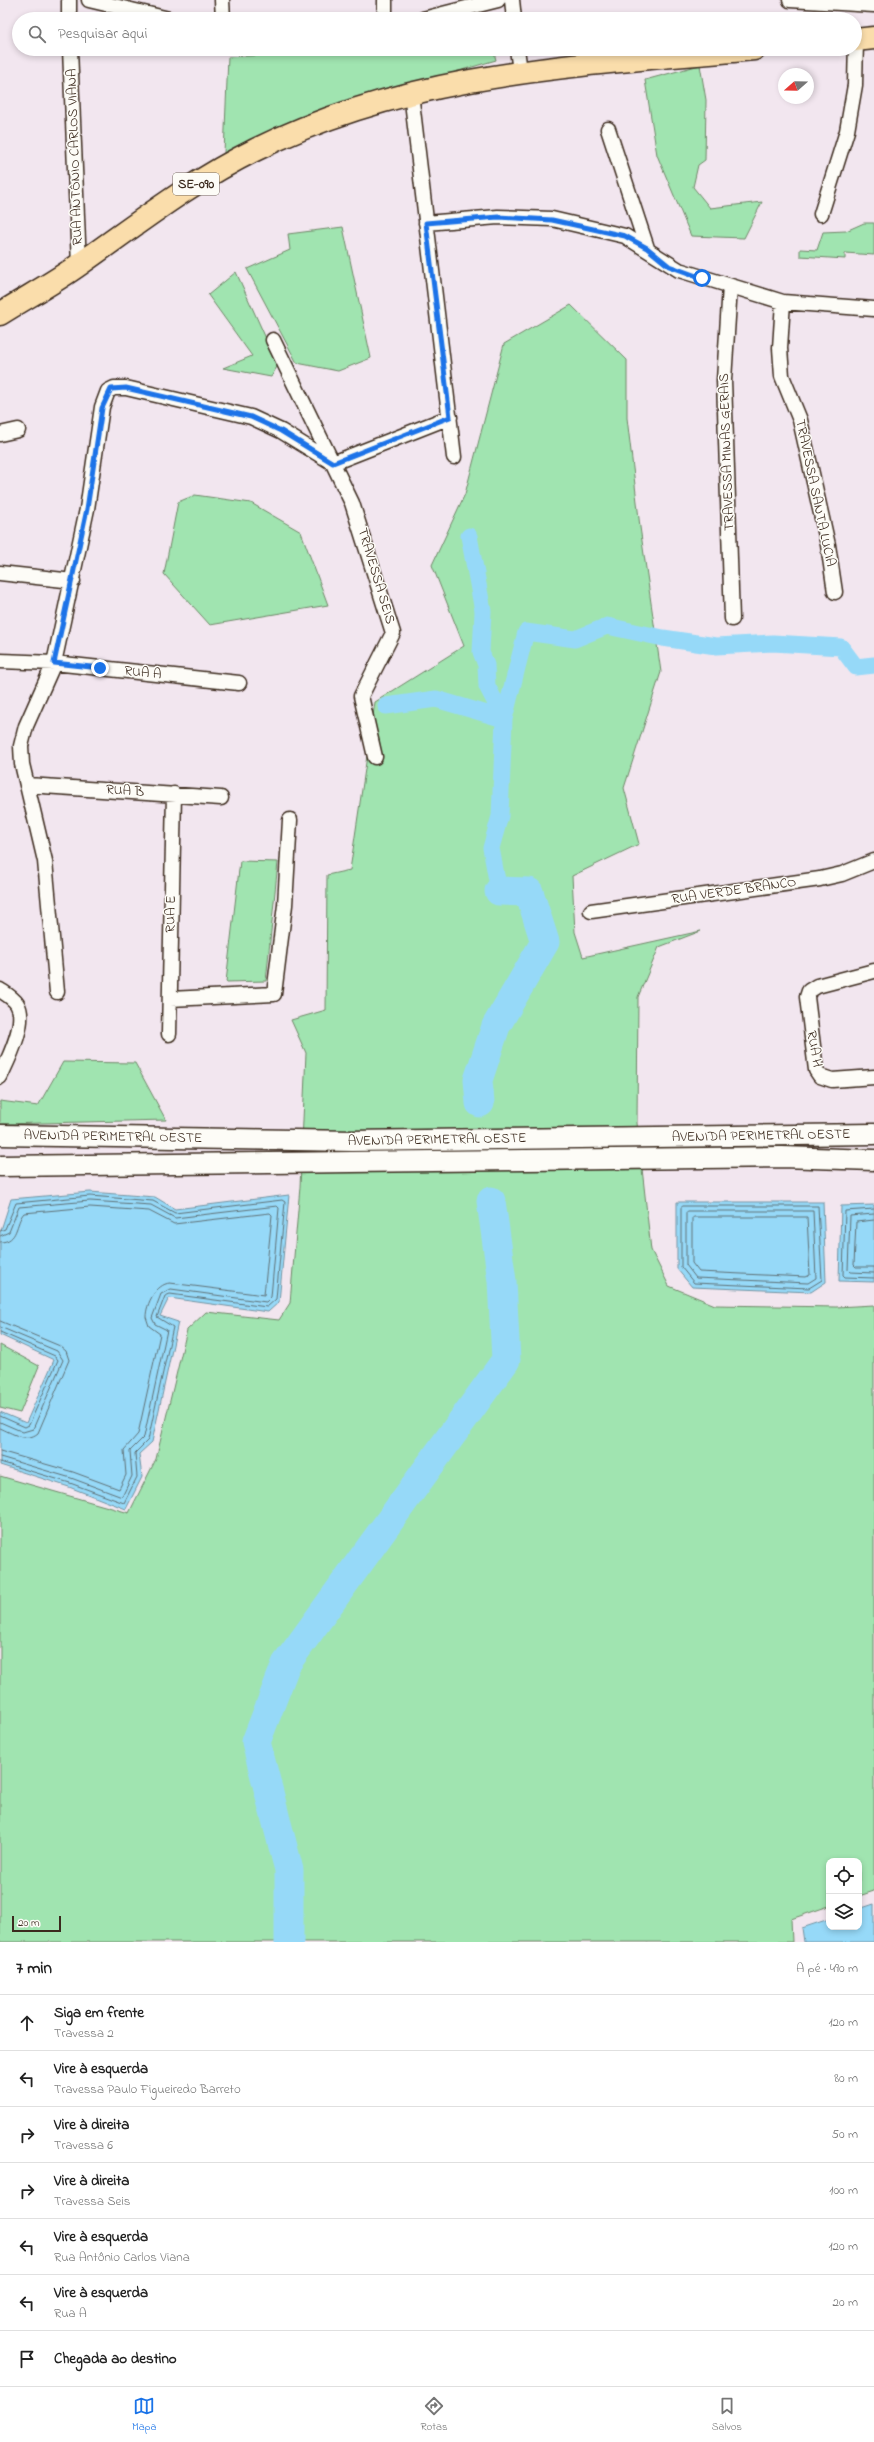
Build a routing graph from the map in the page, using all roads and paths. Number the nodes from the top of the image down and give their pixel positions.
1 (69, 0) edge
2 (89, 0) edge
3 (222, 0) edge
4 (385, 0) edge
5 (498, 0) edge
6 (512, 0) edge
7 (790, 0) edge
8 (874, 5) edge
9 (69, 12) edge
10 (140, 12) edge
11 (222, 12) edge
12 (385, 12) edge
13 (451, 12) edge
14 (513, 12) edge
15 (70, 56) edge
16 (518, 56) edge
17 (666, 56) edge
18 (859, 56) edge
19 (520, 71) junction
20 (411, 93) junction
21 (608, 129) dead end
22 (822, 214) dead end
23 (426, 223) junction
24 (647, 248) junction
25 (79, 265) junction
26 (730, 286) junction
27 (783, 302) junction
28 (874, 309) edge
29 (0, 314) edge
30 (273, 340) dead end
31 (450, 417) junction
32 (18, 430) dead end
33 (0, 434) edge
34 (454, 457) dead end
35 (333, 463) junction
36 (0, 573) edge
37 (73, 580) junction
38 (835, 592) dead end
39 (732, 618) dead end
40 (0, 661) edge
41 (54, 663) junction
42 (238, 683) dead end
43 (375, 757) dead end
44 (28, 785) junction
45 (174, 794) junction
46 (221, 798) dead end
47 (290, 820) dead end
48 (874, 861) edge
49 (592, 911) dead end
50 (874, 971) edge
51 (0, 990) edge
52 (57, 992) dead end
53 (170, 999) junction
54 (169, 1034) dead end
55 (0, 1077) edge
56 (874, 1077) edge
57 (874, 1134) edge
58 (0, 1135) edge
59 (874, 1160) edge
60 (0, 1166) edge

1 - 9 street
2 - 10 street
3 - 11 street
4 - 12 street
5 - 13 street
6 - 14 street
7 - 8 street
15 - 25 street, RUA ANTÔNIO CARLOS VIANA
16 - 19 street
17 - 19 main road, SE-090
18 - 22 street
19 - 20 main road, SE-090
20 - 23 street
20 - 25 main road, SE-090
21 - 24 street
23 - 24 street
23 - 31 street
24 - 26 street
25 - 29 main road, SE-090
26 - 27 street
26 - 39 street, TRAVESSA MINAS GERAIS
27 - 28 street
27 - 38 street, TRAVESSA SANTA LUCIA
30 - 35 street, TRAVESSA SEIS
31 - 34 street
31 - 35 street
32 - 33 street
35 - 37 street
35 - 43 street, TRAVESSA SEIS
36 - 37 street
37 - 41 street
40 - 41 street, RUA A
41 - 42 street, RUA A
41 - 44 street
44 - 45 street, RUA B
44 - 52 street
45 - 46 street, RUA B
45 - 53 street, RUA E
47 - 53 street
48 - 49 street, RUA VERDE BRANCO
50 - 56 street, RUA H
51 - 55 street
53 - 54 street, RUA E
57 - 58 main road, AVENIDA PERIMETRAL OESTE
59 - 60 main road, AVENIDA PERIMETRAL OESTE

